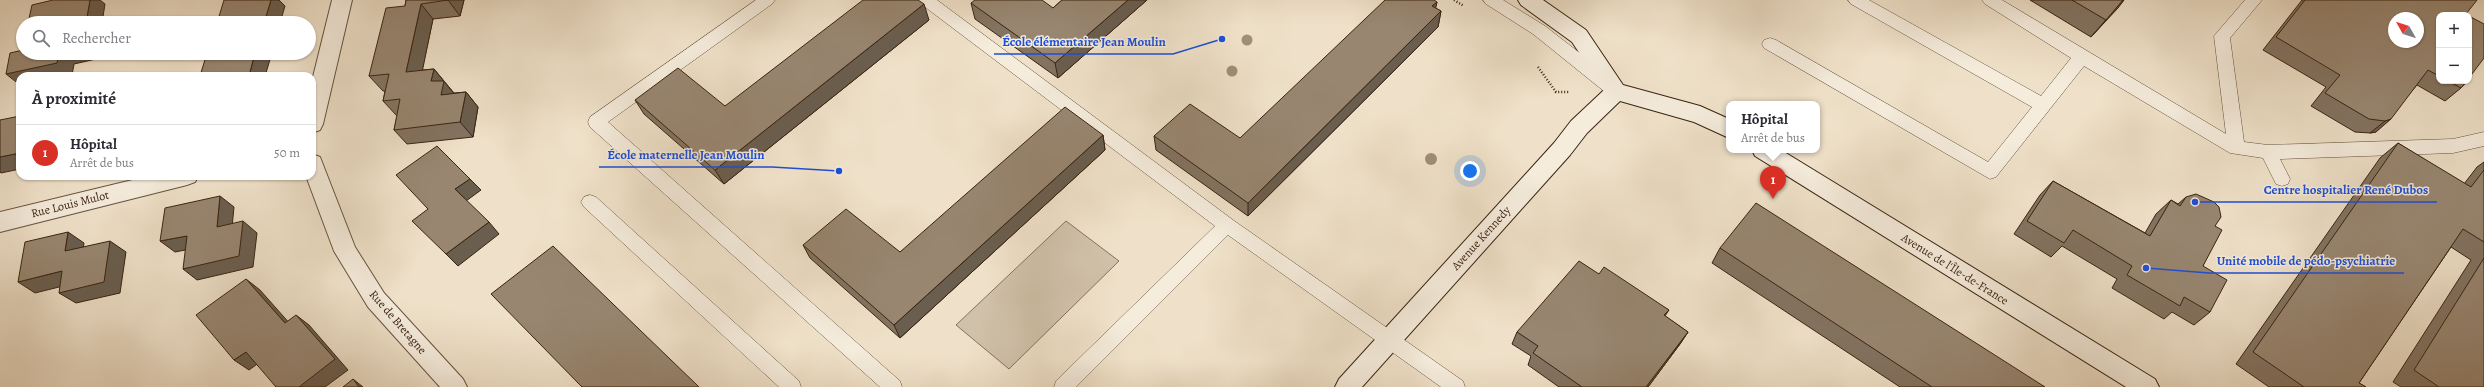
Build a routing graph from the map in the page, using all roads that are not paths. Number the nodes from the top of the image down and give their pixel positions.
1 (342, 0) edge
2 (767, 0) edge
3 (926, 0) edge
4 (1491, 0) edge
5 (1528, 0) edge
6 (1856, 0) edge
7 (1990, 0) edge
8 (2254, 0) edge
9 (1770, 44) dead end
10 (2082, 57) junction
11 (1616, 91) junction
12 (2042, 105) junction
13 (316, 107) edge
14 (1726, 128) edge
15 (2484, 139) edge
16 (2236, 148) junction
17 (2268, 152) junction
18 (1768, 153) edge
19 (316, 174) edge
20 (2282, 178) dead end
21 (171, 180) edge
22 (590, 202) dead end
23 (0, 222) edge
24 (1228, 225) junction
25 (1389, 339) junction
26 (455, 387) edge
27 (792, 387) edge
28 (893, 387) edge
29 (1064, 387) edge
30 (1347, 387) edge
31 (1456, 387) edge
32 (2146, 387) edge

1 - 13 street
2 - 28 lane
3 - 24 lane
4 - 11 lane
5 - 11 street
6 - 12 lane
7 - 10 lane
8 - 16 lane
9 - 12 lane
10 - 12 lane
10 - 16 lane
11 - 14 street
11 - 25 street, Avenue Kennedy
15 - 17 lane
16 - 17 lane
17 - 20 lane
18 - 32 street, Avenue de l'Île-de-France
19 - 26 street, Rue de Bretagne
21 - 23 street, Rue Louis Mulot
22 - 27 lane
24 - 25 lane
24 - 29 lane
25 - 30 street, Avenue Kennedy
25 - 31 lane

